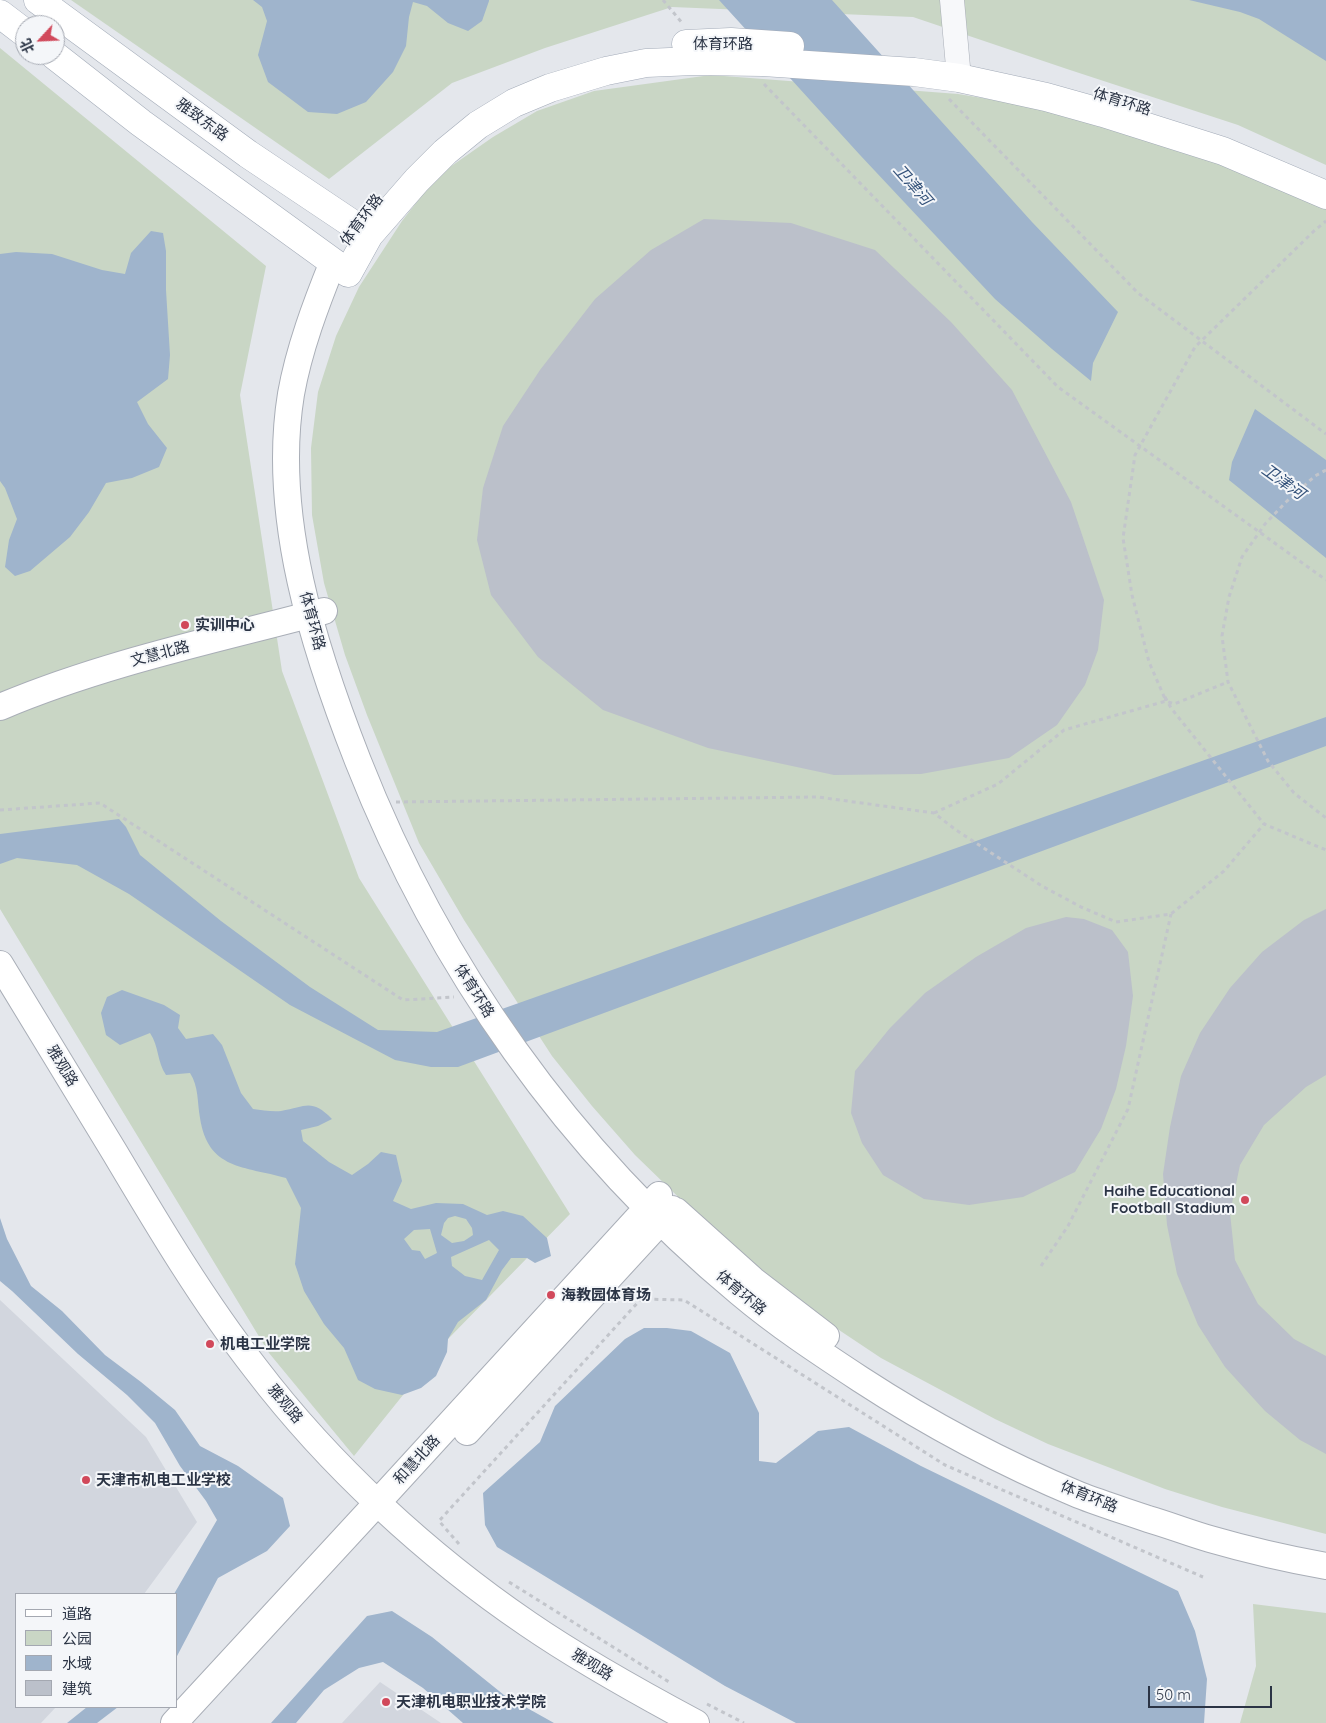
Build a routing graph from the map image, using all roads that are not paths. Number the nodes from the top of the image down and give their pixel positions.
1 (38, 0) edge
2 (952, 0) edge
3 (0, 14) edge
4 (15, 25) edge
5 (752, 55) junction
6 (65, 64) edge
7 (955, 79) junction
8 (1326, 178) edge
9 (1326, 195) edge
10 (362, 230) junction
11 (340, 268) junction
12 (315, 606) junction
13 (0, 692) edge
14 (0, 707) edge
15 (0, 964) edge
16 (0, 983) edge
17 (481, 1001) junction
18 (660, 1208) junction
19 (381, 1512) junction
20 (1326, 1551) edge
21 (1326, 1566) edge
22 (699, 1712) edge
23 (174, 1723) edge
24 (199, 1723) edge
25 (676, 1723) edge

1 - 10 main road, 雅致东路
2 - 7 street
3 - 4 main road
5 - 7 main road, 体育环路
5 - 7 main road, 体育环路
5 - 10 main road, 体育环路
6 - 11 main road
7 - 8 main road, 体育环路
7 - 9 main road, 体育环路
10 - 11 main road, 体育环路
11 - 12 main road, 体育环路
12 - 13 main road, 文慧北路
12 - 14 main road, 文慧北路
12 - 17 main road, 体育环路
12 - 17 main road, 体育环路
15 - 19 main road, 雅观路
16 - 19 main road, 雅观路
17 - 18 main road, 体育环路
18 - 19 main road, 和慧北路
18 - 20 main road, 体育环路
18 - 21 main road, 体育环路
19 - 22 main road, 雅观路
19 - 23 main road, 和慧北路
19 - 24 main road, 和慧北路
19 - 25 main road, 雅观路

